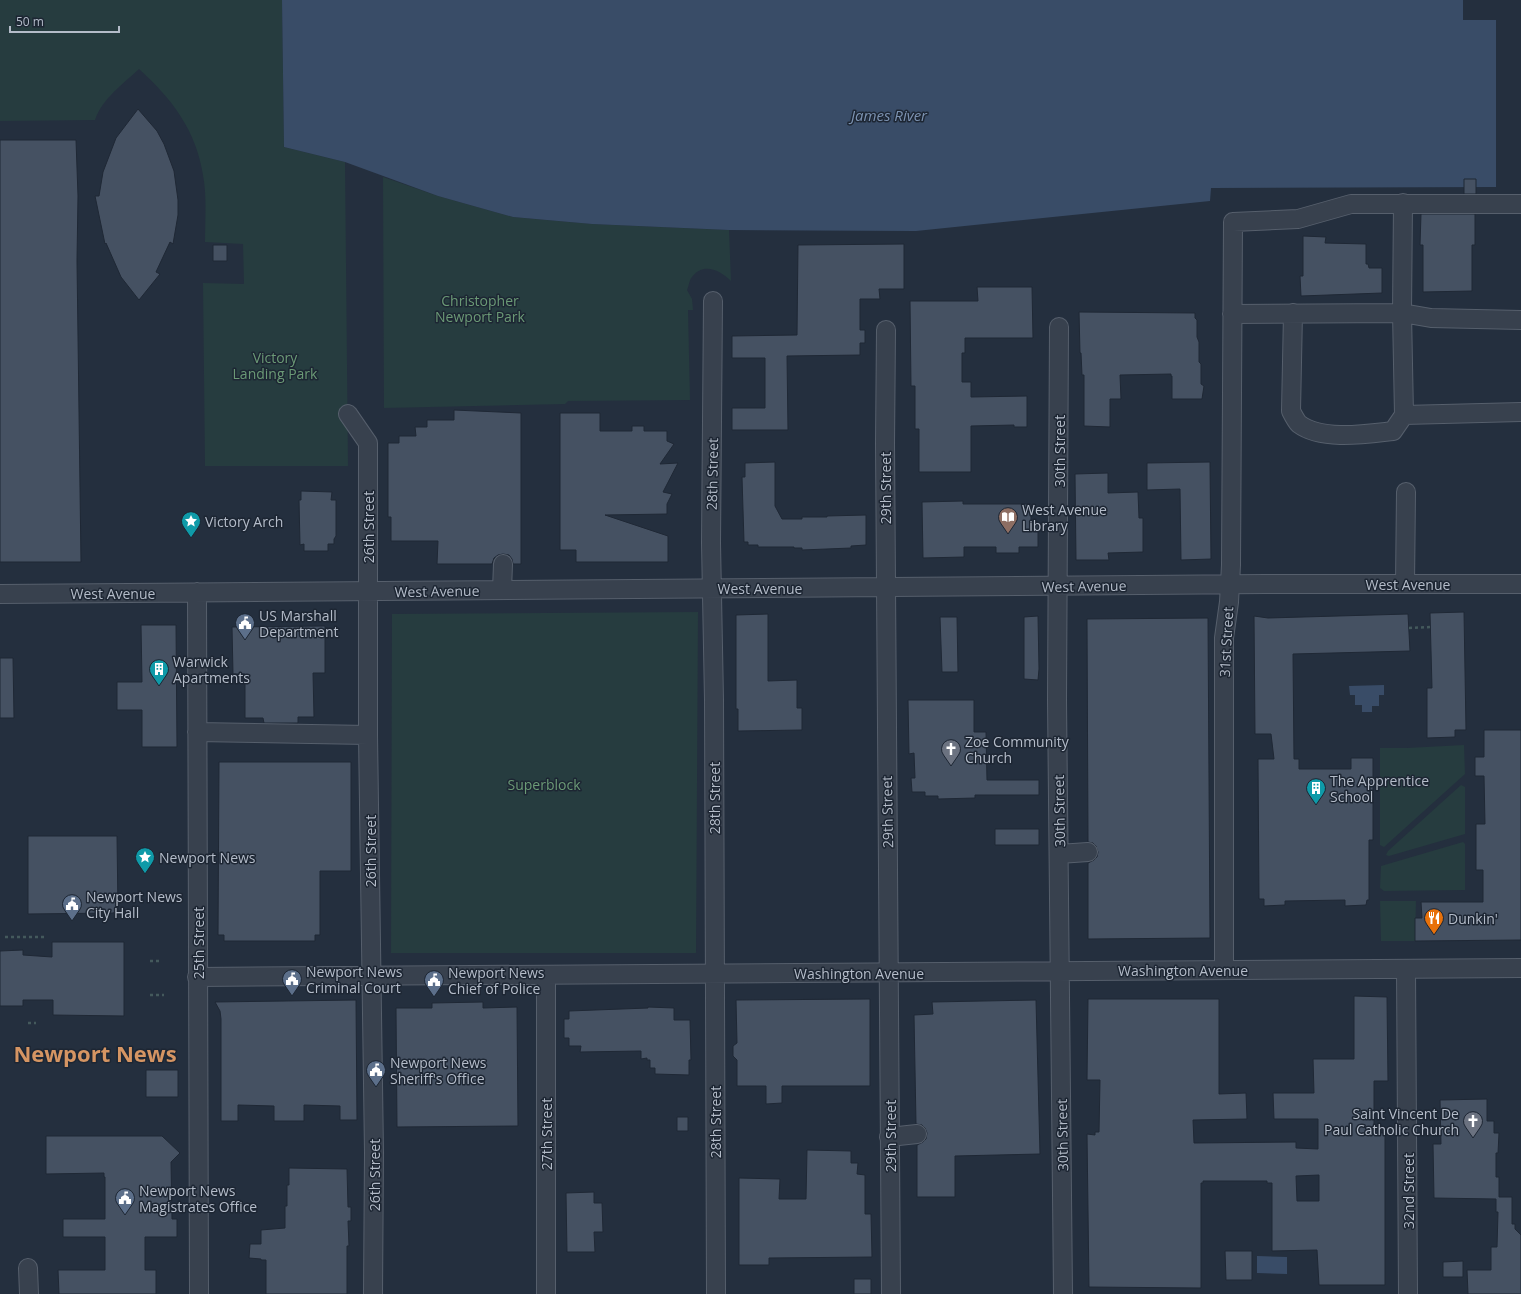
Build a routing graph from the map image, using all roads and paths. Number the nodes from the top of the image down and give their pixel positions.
1 (1403, 203) junction
2 (1521, 204) edge
3 (713, 301) dead end
4 (1293, 313) junction
5 (1402, 313) junction
6 (1232, 314) junction
7 (1521, 320) edge
8 (1059, 327) dead end
9 (886, 330) dead end
10 (1521, 412) edge
11 (348, 414) dead end
12 (1404, 415) junction
13 (1406, 492) dead end
14 (503, 564) dead end
15 (1405, 584) junction
16 (1521, 584) edge
17 (1230, 585) junction
18 (1058, 586) junction
19 (886, 588) junction
20 (712, 589) junction
21 (502, 590) junction
22 (368, 591) junction
23 (197, 592) junction
24 (0, 594) edge
25 (1409, 628) dead end
26 (1430, 628) dead end
27 (197, 732) junction
28 (368, 735) junction
29 (1088, 852) dead end
30 (1059, 854) junction
31 (5, 937) dead end
32 (44, 937) dead end
33 (150, 961) dead end
34 (158, 961) dead end
35 (1521, 968) edge
36 (1406, 969) junction
37 (1224, 970) junction
38 (1060, 971) junction
39 (888, 973) junction
40 (714, 974) junction
41 (546, 975) junction
42 (197, 977) junction
43 (371, 977) junction
44 (150, 995) dead end
45 (164, 995) dead end
46 (28, 1023) dead end
47 (36, 1023) dead end
48 (917, 1134) dead end
49 (890, 1137) junction
50 (28, 1268) dead end
51 (29, 1294) edge
52 (199, 1294) edge
53 (373, 1294) edge
54 (546, 1294) edge
55 (716, 1294) edge
56 (891, 1294) edge
57 (1063, 1294) edge
58 (1408, 1294) edge

1 - 2 street
1 - 5 street
1 - 6 street, 31st Street
3 - 20 street, 28th Street
4 - 5 street
4 - 6 street
4 - 12 street
5 - 7 street
5 - 12 street
6 - 17 street, 31st Street
8 - 18 street, 30th Street
9 - 19 street, 29th Street
10 - 12 street
11 - 22 street, 26th Street
13 - 15 street
14 - 21 street
15 - 16 street, West Avenue
15 - 17 street, West Avenue
17 - 18 street, West Avenue
17 - 37 street, 31st Street
18 - 19 street, West Avenue
18 - 30 street, 30th Street
19 - 20 street, West Avenue
19 - 39 street, 29th Street
20 - 21 street, West Avenue
20 - 40 street, 28th Street
21 - 22 street, West Avenue
22 - 23 street, West Avenue
22 - 28 street, 26th Street
23 - 24 street, West Avenue
23 - 27 street, 25th Street
25 - 26 path
27 - 28 street
27 - 42 street, 25th Street
28 - 43 street, 26th Street
29 - 30 street
30 - 38 street, 30th Street
31 - 32 path
33 - 34 path
35 - 36 street, Washington Avenue
36 - 37 street, Washington Avenue
36 - 58 street, 32nd Street
37 - 38 street, Washington Avenue
38 - 39 street, Washington Avenue
38 - 57 street, 30th Street
39 - 40 street, Washington Avenue
39 - 49 street, 29th Street
40 - 41 street, Washington Avenue
40 - 55 street, 28th Street
41 - 43 street, Washington Avenue
41 - 54 street, 27th Street
42 - 43 street, Washington Avenue
42 - 52 street, 25th Street
43 - 53 street, 26th Street
44 - 45 path
46 - 47 path
48 - 49 street
49 - 56 street, 29th Street
50 - 51 street

